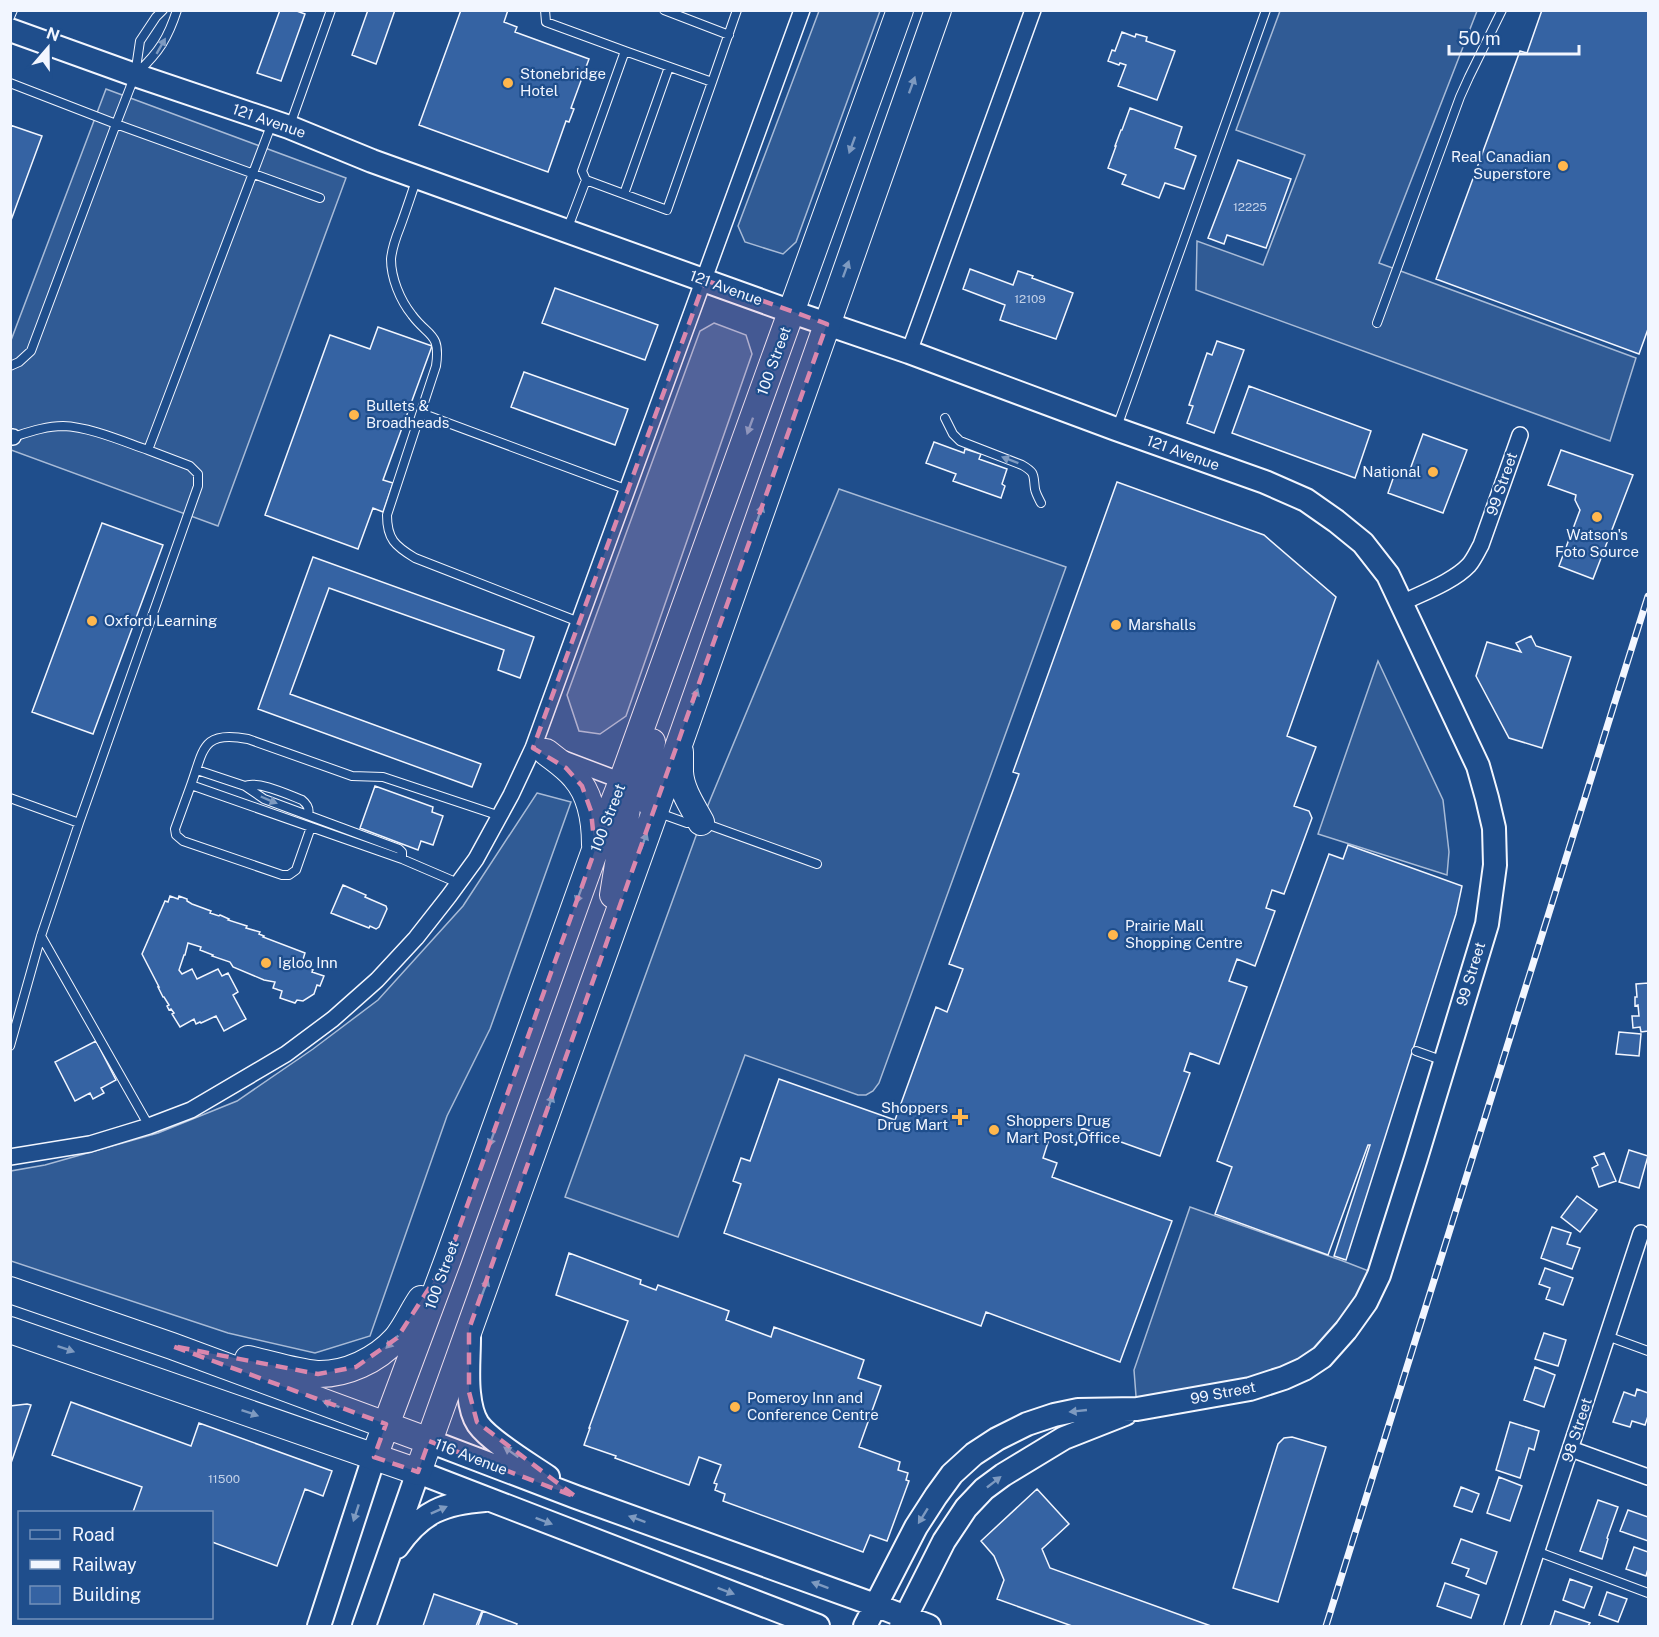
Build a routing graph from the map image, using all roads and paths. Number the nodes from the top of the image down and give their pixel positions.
1 (13, 10) edge
2 (164, 10) edge
3 (177, 10) edge
4 (331, 10) edge
5 (545, 10) edge
6 (664, 10) edge
7 (737, 10) edge
8 (802, 10) edge
9 (900, 10) edge
10 (938, 10) edge
11 (1033, 10) edge
12 (1266, 10) edge
13 (1502, 10) edge
14 (10, 18) edge
15 (10, 30) edge
16 (729, 34) junction
17 (625, 51) junction
18 (669, 67) junction
19 (135, 75) junction
20 (712, 82) junction
21 (10, 83) edge
22 (116, 124) junction
23 (281, 124) junction
24 (252, 173) junction
25 (418, 177) junction
26 (586, 180) junction
27 (624, 194) junction
28 (320, 198) dead end
29 (567, 231) junction
30 (705, 280) junction
31 (792, 312) junction
32 (1377, 323) dead end
33 (826, 324) junction
34 (909, 352) junction
35 (10, 366) edge
36 (421, 413) junction
37 (945, 418) dead end
38 (1116, 429) junction
39 (1520, 435) dead end
40 (12, 437) edge
41 (148, 450) junction
42 (628, 490) junction
43 (1041, 503) dead end
44 (1402, 603) junction
45 (579, 622) junction
46 (679, 622) junction
47 (681, 739) junction
48 (539, 750) junction
49 (197, 770) junction
50 (622, 781) junction
51 (191, 785) junction
52 (245, 786) junction
53 (10, 798) edge
54 (655, 812) junction
55 (308, 815) junction
56 (500, 816) junction
57 (701, 822) junction
58 (79, 823) junction
59 (311, 827) junction
60 (595, 850) junction
61 (402, 859) junction
62 (817, 864) dead end
63 (458, 884) junction
64 (41, 936) junction
65 (604, 954) junction
66 (10, 1046) edge
67 (1416, 1051) dead end
68 (1445, 1061) junction
69 (149, 1125) junction
70 (10, 1157) edge
71 (1641, 1233) dead end
72 (448, 1259) junction
73 (10, 1290) edge
74 (470, 1329) junction
75 (10, 1330) edge
76 (1607, 1336) junction
77 (172, 1346) junction
78 (1648, 1352) edge
79 (1137, 1409) junction
80 (386, 1424) junction
81 (429, 1441) junction
82 (1571, 1449) junction
83 (374, 1457) junction
84 (418, 1472) junction
85 (1648, 1477) edge
86 (576, 1497) junction
87 (490, 1500) junction
88 (1536, 1551) junction
89 (384, 1566) junction
90 (1648, 1593) edge
91 (875, 1605) junction
92 (903, 1622) edge
93 (367, 1625) edge
94 (320, 1626) edge
95 (818, 1626) edge
96 (865, 1626) edge
97 (929, 1626) edge
98 (1512, 1626) edge

1 - 14 lane
2 - 19 lane
19 -> 3 lane
4 - 23 lane
5 - 17 lane
6 - 16 lane
7 - 16 lane
8 - 30 street
9 -> 31 main road, 100 Street
33 -> 10 main road
11 - 34 street
12 - 38 lane
13 - 32 lane
15 - 19 street, 121 Avenue
16 - 20 lane
17 - 18 lane
17 - 26 lane
18 - 20 lane
18 - 27 lane
19 - 22 lane
19 - 23 street, 121 Avenue
20 - 27 lane
21 - 22 lane
22 - 24 lane
22 - 35 lane
23 - 24 lane
23 - 25 street, 121 Avenue
24 - 28 lane
24 - 41 lane
25 - 29 street, 121 Avenue
25 - 36 lane
26 - 27 lane
26 - 29 lane
29 - 30 street, 121 Avenue
30 - 31 street, 121 Avenue
30 - 42 street
31 - 33 street, 121 Avenue
31 -> 46 main road, 100 Street
33 - 34 street, 121 Avenue
47 -> 33 main road
34 - 38 street, 121 Avenue
36 - 42 lane
36 - 45 lane
43 -> 37 lane
38 - 44 street, 121 Avenue
39 - 44 street, 99 Street
40 - 41 lane
41 - 58 lane
42 - 45 street
44 - 68 street, 99 Street
45 - 48 street
46 - 50 main road, 100 Street
46 - 54 main road
47 - 54 main road
47 - 57 main road
48 - 50 street
48 - 56 street
48 - 60 main road
49 - 51 lane
49 - 52 lane
49 - 56 lane
50 - 60 main road, 100 Street
50 - 65 main road
51 - 59 lane
51 - 59 lane
52 -> 55 lane
52 - 55 lane
53 - 58 lane
54 - 57 lane
65 -> 54 main road
55 - 61 lane
56 - 63 street
57 - 62 lane
58 - 64 lane
59 - 61 lane
60 -> 72 main road, 100 Street
61 - 63 lane
63 - 69 street
64 - 66 lane
64 - 69 lane
74 -> 65 main road
67 - 68 lane
68 - 79 street, 99 Street
69 - 70 street
71 - 76 street, 98 Street
72 -> 77 main road
72 - 80 main road, 100 Street
73 - 77 main road, 116 Avenue
74 - 81 main road
86 -> 74 street
75 -> 83 main road
76 - 78 lane
76 - 82 street, 98 Street
80 -> 77 main road, 116 Avenue
79 -> 91 street, 99 Street
92 -> 79 street, 99 Street
80 - 81 main road, 116 Avenue
80 - 83 main road, 100 Street
81 - 84 main road
81 - 86 street, 116 Avenue
82 - 85 street
82 - 88 street, 98 Street
83 - 84 main road
83 -> 94 street, 100 Street
84 - 87 street
84 - 89 street
91 -> 86 street, 116 Avenue
89 -> 87 street
87 -> 95 street
88 - 90 lane
88 - 98 street, 98 Street
89 - 93 street
91 - 92 street, 116 Avenue
91 - 96 street, 99 Street
92 - 97 street, 116 Avenue

